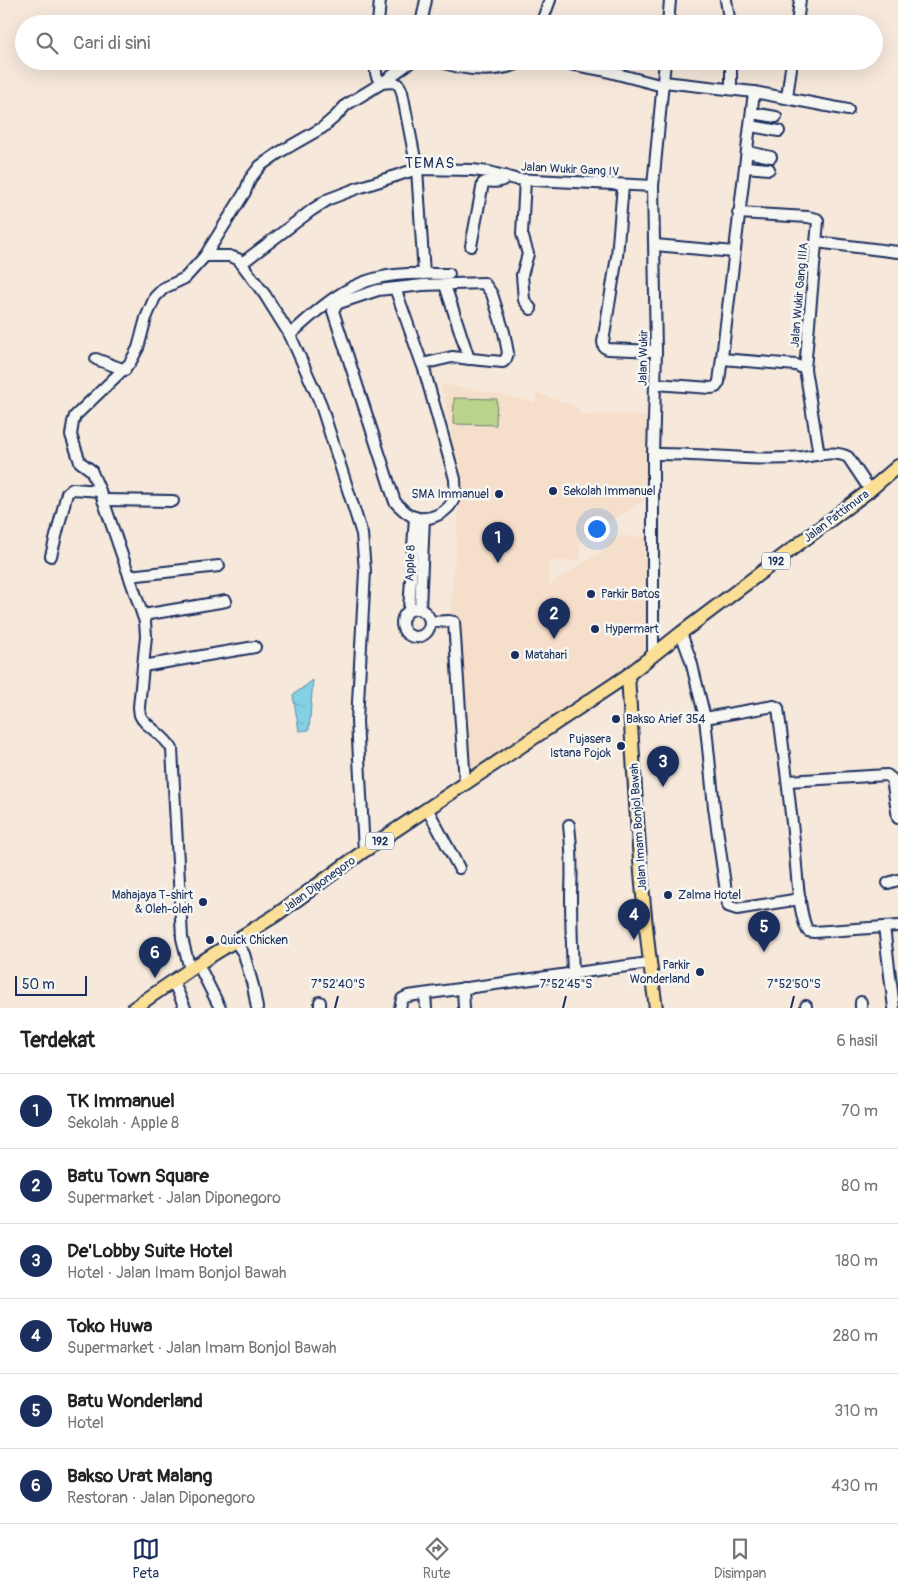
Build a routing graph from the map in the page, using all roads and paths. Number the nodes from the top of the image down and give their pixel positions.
1 (380, 0) edge
2 (426, 0) edge
3 (550, 0) edge
4 (670, 0) edge
5 (726, 0) edge
6 (800, 0) edge
7 (379, 15) edge
8 (423, 15) edge
9 (544, 15) edge
10 (669, 15) edge
11 (728, 15) edge
12 (798, 15) edge
13 (375, 70) edge
14 (400, 70) edge
15 (602, 70) edge
16 (665, 70) edge
17 (732, 70) edge
18 (791, 70) edge
19 (382, 83) junction
20 (664, 84) junction
21 (731, 89) junction
22 (754, 92) junction
23 (787, 97) junction
24 (848, 110) dead end
25 (752, 113) junction
26 (776, 117) dead end
27 (751, 126) junction
28 (779, 131) dead end
29 (748, 152) junction
30 (771, 156) dead end
31 (746, 167) junction
32 (418, 169) junction
33 (769, 169) dead end
34 (505, 176) junction
35 (525, 180) junction
36 (623, 185) junction
37 (653, 186) junction
38 (738, 213) junction
39 (816, 242) junction
40 (655, 245) junction
41 (471, 246) dead end
42 (734, 252) junction
43 (898, 252) edge
44 (205, 256) junction
45 (242, 263) junction
46 (424, 274) junction
47 (449, 274) dead end
48 (445, 285) junction
49 (395, 288) junction
50 (531, 309) dead end
51 (290, 335) junction
52 (656, 351) junction
53 (96, 359) dead end
54 (469, 359) junction
55 (722, 360) junction
56 (422, 364) junction
57 (805, 369) junction
58 (124, 370) junction
59 (655, 384) junction
60 (653, 454) junction
61 (819, 455) junction
62 (898, 466) edge
63 (870, 490) junction
64 (101, 495) junction
65 (172, 501) dead end
66 (419, 517) junction
67 (51, 556) dead end
68 (219, 566) dead end
69 (129, 576) junction
70 (226, 601) dead end
71 (420, 609) junction
72 (410, 610) junction
73 (143, 615) junction
74 (430, 624) junction
75 (680, 633) junction
76 (255, 647) dead end
77 (654, 656) junction
78 (143, 666) junction
79 (628, 675) junction
80 (706, 718) junction
81 (788, 781) junction
82 (465, 783) junction
83 (428, 810) junction
84 (898, 818) edge
85 (569, 825) dead end
86 (364, 851) junction
87 (459, 868) dead end
88 (800, 899) junction
89 (898, 926) edge
90 (884, 928) junction
91 (235, 941) junction
92 (649, 963) junction
93 (194, 967) junction
94 (573, 974) junction
95 (173, 981) junction
96 (463, 988) junction
97 (425, 994) junction
98 (134, 1008) edge
99 (185, 1008) edge
100 (220, 1008) edge
101 (257, 1008) edge
102 (400, 1008) edge
103 (426, 1008) edge
104 (464, 1008) edge
105 (656, 1008) edge
106 (894, 1008) edge

1 - 7 street
2 - 8 street
3 - 9 street
4 - 10 street
5 - 11 street
6 - 12 street
13 - 19 street
14 - 19 street
15 - 20 street
16 - 20 street, Jalan Wukir
17 - 21 street
18 - 23 street
19 - 32 street
19 - 44 street
20 - 21 street
20 - 37 street, Jalan Wukir
21 - 22 street
22 - 23 street
22 - 25 street
23 - 24 street
25 - 26 street
25 - 27 street
27 - 28 street
27 - 29 street
29 - 30 street
29 - 31 street
31 - 33 street
31 - 38 street
32 - 34 street, Jalan Wukir Gang IV
32 - 45 street, Jalan Wukir Gang IV
32 - 46 street
34 - 35 street, Jalan Wukir Gang IV
34 - 41 street
35 - 36 street, Jalan Wukir Gang IV
35 - 50 street
36 - 37 street, Jalan Wukir Gang IV
36 - 52 street
37 - 40 street, Jalan Wukir
38 - 39 street, Jalan Wukir Gang IIIA
38 - 42 street
39 - 43 street
39 - 57 street, Jalan Wukir Gang IIIA
40 - 42 street
40 - 52 street, Jalan Wukir
42 - 55 street
44 - 45 street
44 - 58 street
45 - 51 street
46 - 47 street
46 - 51 street
48 - 49 street
48 - 54 street
48 - 54 street
49 - 56 street
49 - 66 street
51 - 86 street
52 - 59 street, Jalan Wukir
53 - 58 street
54 - 56 street
55 - 57 street, Jalan Wukir Gang IIIA
55 - 59 street
56 - 66 street
57 - 61 street
58 - 64 street
59 - 60 street, Jalan Wukir
60 - 61 street
60 - 77 street, Jalan Wukir
61 - 63 street
62 - 63 main road, Jalan Pattimura / 192
63 - 75 main road, Jalan Pattimura / 192
64 - 65 street
64 - 67 street
64 - 69 street
66 - 71 street, Apple 8
66 - 72 street
68 - 69 street
69 - 73 street
70 - 73 street
71 - 72 street
71 - 74 street
72 - 74 street
73 - 78 street
74 - 82 street
75 - 77 main road, Jalan Pattimura / 192
75 - 80 street
76 - 78 street
77 - 79 main road, 192
78 - 93 street
79 - 82 main road, Jalan Diponegoro / 192
79 - 92 main road, Jalan Imam Bonjol Bawah
80 - 81 street
80 - 88 street
81 - 84 street
81 - 88 street
82 - 83 main road, Jalan Diponegoro / 192
83 - 86 main road, Jalan Diponegoro / 192
83 - 87 street
85 - 94 street
86 - 91 main road, Jalan Diponegoro / 192
88 - 90 street
89 - 90 street
90 - 106 street
91 - 93 main road, Jalan Diponegoro / 192
91 - 101 street
92 - 94 street
92 - 105 main road, Jalan Imam Bonjol Bawah
93 - 95 main road, Jalan Diponegoro / 192
93 - 100 street
94 - 96 street
95 - 98 main road, Jalan Diponegoro / 192
95 - 99 street
96 - 97 street
96 - 104 street
97 - 102 street
97 - 103 street

